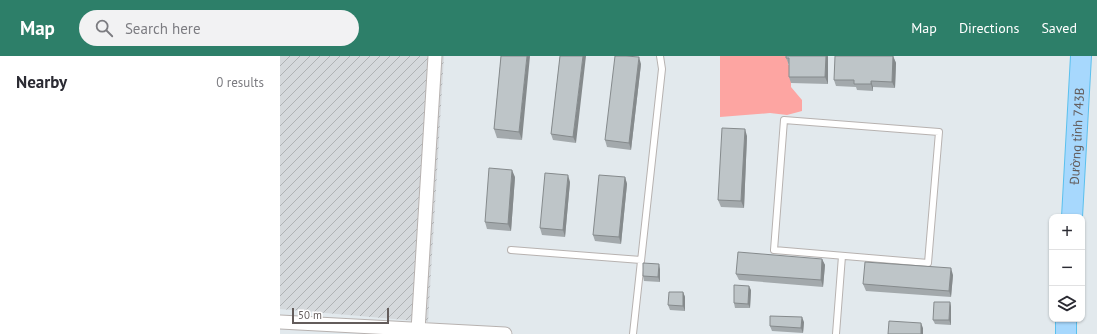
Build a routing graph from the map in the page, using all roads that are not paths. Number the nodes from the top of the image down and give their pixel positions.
1 (435, 56) edge
2 (660, 56) edge
3 (1081, 56) edge
4 (1072, 214) edge
5 (511, 250) dead end
6 (842, 256) junction
7 (641, 260) junction
8 (280, 322) edge
9 (1066, 322) edge
10 (418, 330) junction
11 (505, 334) edge
12 (633, 334) edge
13 (836, 334) edge
14 (1066, 334) edge

1 - 10 street
2 - 7 lane
3 - 4 main road, Đường tỉnh 743B
5 - 7 lane
6 - 6 lane
6 - 13 lane
7 - 12 lane
8 - 10 street
9 - 14 main road
10 - 11 street

